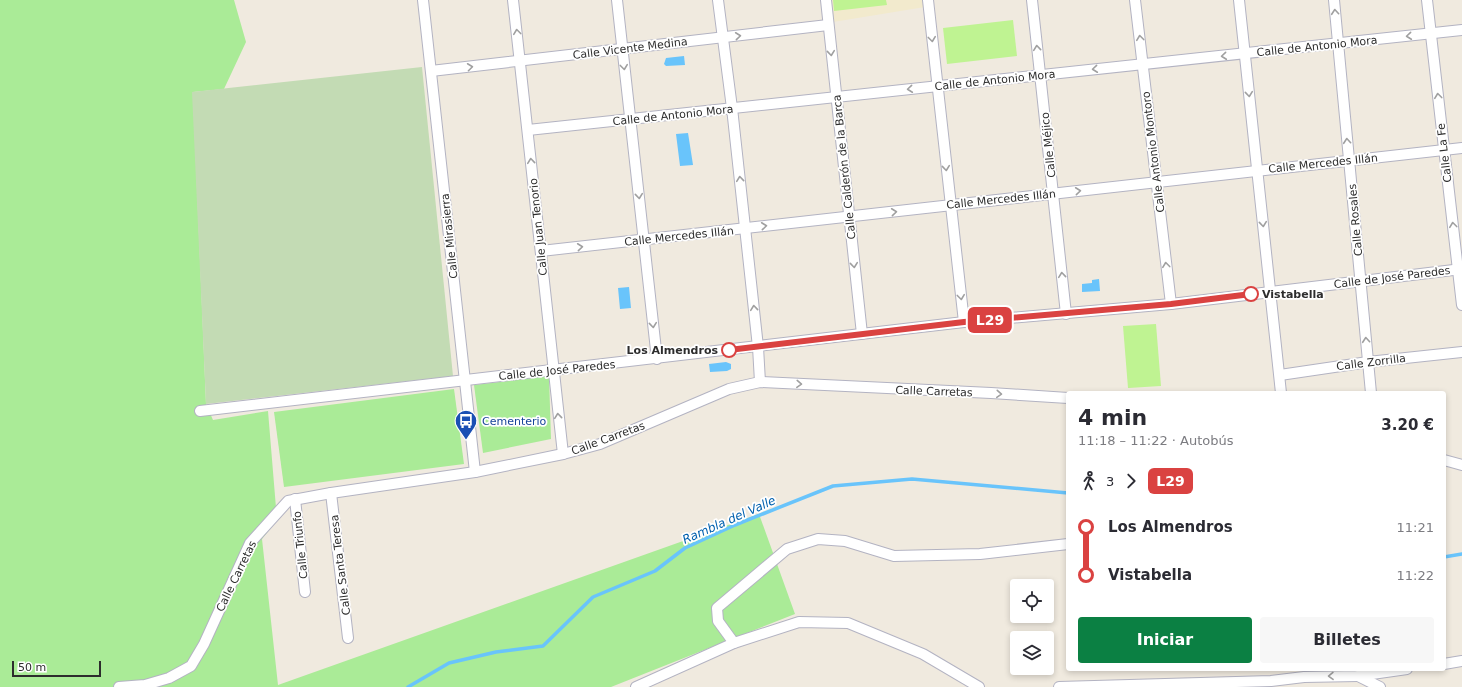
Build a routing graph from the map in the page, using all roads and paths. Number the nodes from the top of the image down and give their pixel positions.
1 (423, 0) edge
2 (513, 0) edge
3 (617, 0) edge
4 (718, 0) edge
5 (826, 0) edge
6 (928, 0) edge
7 (1032, 0) edge
8 (1135, 0) edge
9 (1239, 0) edge
10 (1334, 0) edge
11 (1427, 0) edge
12 (828, 25) junction
13 (1462, 30) edge
14 (1431, 33) junction
15 (722, 38) junction
16 (1338, 43) junction
17 (622, 49) junction
18 (1245, 53) junction
19 (520, 61) junction
20 (1143, 64) junction
21 (431, 71) junction
22 (1040, 75) junction
23 (938, 86) junction
24 (836, 97) junction
25 (732, 108) junction
26 (630, 119) junction
27 (528, 130) junction
28 (1462, 148) edge
29 (1444, 150) junction
30 (1349, 160) junction
31 (1257, 171) junction
32 (1156, 182) junction
33 (1053, 194) junction
34 (950, 205) junction
35 (849, 216) junction
36 (745, 228) junction
37 (644, 240) junction
38 (541, 251) junction
39 (1460, 269) edge
40 (1360, 281) junction
41 (1270, 292) junction
42 (1171, 304) junction
43 (1462, 306) edge
44 (1066, 314) junction
45 (964, 322) junction
46 (862, 334) junction
47 (758, 347) junction
48 (1462, 352) edge
49 (657, 359) junction
50 (1368, 362) junction
51 (554, 370) junction
52 (1280, 375) junction
53 (465, 381) junction
54 (760, 382) junction
55 (1282, 391) edge
56 (1371, 391) edge
57 (1066, 398) edge
58 (200, 411) dead end
59 (563, 454) junction
60 (1446, 461) edge
61 (1462, 465) edge
62 (475, 472) junction
63 (331, 493) junction
64 (295, 499) junction
65 (1066, 544) edge
66 (305, 592) dead end
67 (348, 638) dead end
68 (734, 643) junction
69 (1462, 661) edge
70 (1446, 664) edge
71 (1393, 671) edge
72 (1303, 673) edge
73 (1358, 676) junction
74 (1271, 684) edge
75 (1186, 686) edge
76 (119, 687) edge
77 (636, 687) edge
78 (980, 687) edge
79 (1060, 687) edge
80 (1360, 687) edge
81 (1380, 687) edge

1 - 21 street, Calle Mirasierra
19 -> 2 street, Calle Juan Tenorio
3 - 17 street
4 - 15 street
5 - 12 street, Calle Calderón de la Barca
6 -> 23 street
22 -> 7 street, Calle Méjico
20 -> 8 street, Calle Antonio Montoro
9 - 18 street
16 -> 10 street, Calle Rosales
11 - 14 street, Calle La Fe
15 -> 12 street, Calle Vicente Medina
12 -> 24 street, Calle Calderón de la Barca
13 - 14 street, Calle de Antonio Mora
14 -> 16 street, Calle de Antonio Mora
29 -> 14 street, Calle La Fe
15 - 17 street, Calle Vicente Medina
15 - 25 street
16 - 18 street, Calle de Antonio Mora
30 -> 16 street, Calle Rosales
17 - 19 street, Calle Vicente Medina
17 -> 26 street
18 -> 20 street, Calle de Antonio Mora
18 -> 31 street
21 -> 19 street, Calle Vicente Medina
19 - 27 street, Calle Juan Tenorio
20 -> 22 street, Calle de Antonio Mora
20 - 32 street, Calle Antonio Montoro
21 - 53 street, Calle Mirasierra
22 - 23 street, Calle de Antonio Mora
22 - 33 street, Calle Méjico
23 -> 24 street, Calle de Antonio Mora
23 -> 34 street
24 - 25 street, Calle de Antonio Mora
24 - 35 street, Calle Calderón de la Barca
25 - 26 street, Calle de Antonio Mora
36 -> 25 street
26 - 27 street, Calle de Antonio Mora
26 -> 37 street
38 -> 27 street, Calle Juan Tenorio
28 - 29 street, Calle Mercedes Illán
29 - 30 street, Calle Mercedes Illán
39 -> 29 street, Calle La Fe
30 - 31 street, Calle Mercedes Illán
30 - 40 street, Calle Rosales
31 - 32 street, Calle Mercedes Illán
31 -> 41 street
33 -> 32 street, Calle Mercedes Illán
42 -> 32 street, Calle Antonio Montoro
33 - 34 street, Calle Mercedes Illán
44 -> 33 street, Calle Méjico
35 -> 34 street, Calle Mercedes Illán
34 -> 45 street
36 -> 35 street, Calle Mercedes Illán
35 -> 46 street, Calle Calderón de la Barca
36 - 37 street, Calle Mercedes Illán
47 -> 36 street
38 -> 37 street, Calle Mercedes Illán
37 -> 49 street
38 - 51 street, Calle Juan Tenorio
39 - 40 street, Calle de José Paredes
39 - 43 street, Calle La Fe
40 - 41 street, Calle de José Paredes
50 -> 40 street, Calle Rosales
41 - 42 street, Calle de José Paredes
41 - 52 street
42 - 44 street, Calle de José Paredes
44 - 45 street, Calle de José Paredes
45 - 46 street, Calle de José Paredes
46 - 47 street, Calle de José Paredes
47 - 49 street, Calle de José Paredes
47 - 54 street
48 - 50 street, Calle Zorrilla
49 - 51 street, Calle de José Paredes
50 - 52 street, Calle Zorrilla
50 - 56 street, Calle Rosales
51 - 53 street, Calle de José Paredes
59 -> 51 street, Calle Juan Tenorio
52 - 55 street
53 - 58 street, Calle de José Paredes
53 - 62 street, Calle Mirasierra
54 -> 57 street, Calle Carretas
54 - 59 street, Calle Carretas
59 - 62 street, Calle Carretas
60 - 61 street
62 - 63 street, Calle Carretas
63 - 64 street, Calle Carretas
63 - 67 street, Calle Santa Teresa
64 - 66 street, Calle Triunfo
64 - 76 street, Calle Carretas
65 - 68 street
68 - 77 street
68 - 78 street
69 - 70 street
71 - 73 street
73 -> 72 street
72 - 74 street
73 - 80 street
73 - 81 street
74 - 75 street
75 - 79 street

